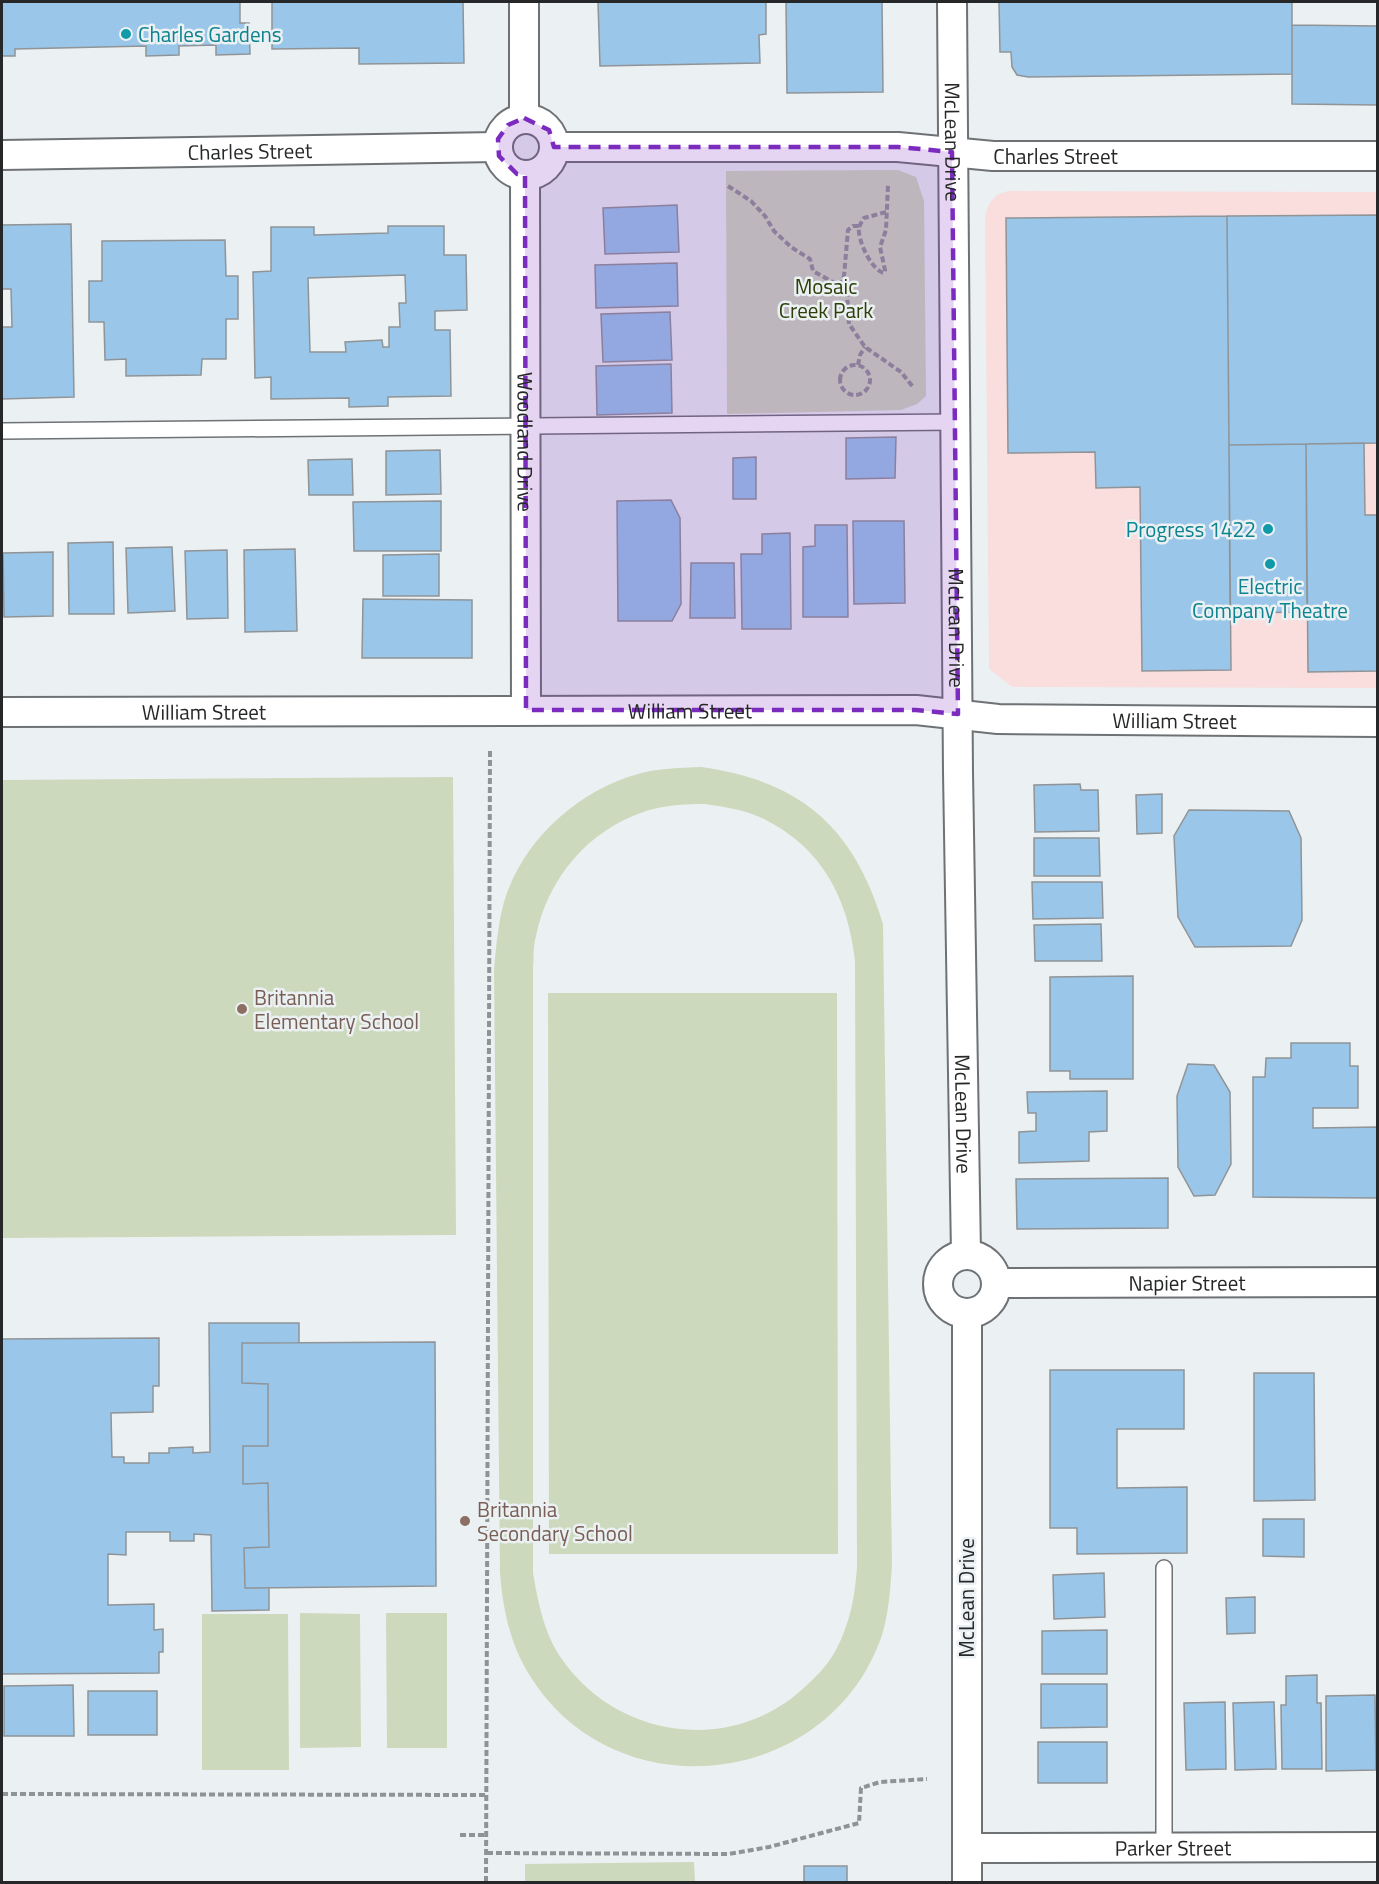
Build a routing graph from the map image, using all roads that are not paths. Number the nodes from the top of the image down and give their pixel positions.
1 (524, 2) edge
2 (952, 2) edge
3 (524, 118) junction
4 (497, 147) junction
5 (554, 147) junction
6 (952, 152) junction
7 (2, 155) edge
8 (1377, 156) edge
9 (525, 175) junction
10 (957, 422) junction
11 (526, 425) junction
12 (2, 431) edge
13 (526, 710) junction
14 (2, 712) edge
15 (958, 714) junction
16 (1377, 722) edge
17 (966, 1254) junction
18 (1377, 1282) edge
19 (997, 1283) junction
20 (967, 1313) junction
21 (1164, 1568) dead end
22 (1377, 1847) edge
23 (967, 1848) junction
24 (1164, 1848) junction
25 (967, 1882) edge

1 - 3 street
2 - 6 street, McLean Drive
3 - 4 street
3 - 5 street
4 - 7 street, Charles Street
4 - 9 street
5 - 6 street, Charles Street
5 - 9 street
6 - 8 street, Charles Street
6 - 10 street, McLean Drive
9 - 11 street, Woodland Drive
10 - 11 lane
10 - 15 street, McLean Drive
11 - 12 lane
11 - 13 street, Woodland Drive
13 - 14 street, William Street
13 - 15 street, William Street
15 - 16 street, William Street
15 - 17 street, McLean Drive
17 - 19 street
17 - 20 street
18 - 19 street, Napier Street
19 - 20 street
20 - 23 street, McLean Drive
21 - 24 lane
22 - 24 street, Parker Street
23 - 24 street, Parker Street
23 - 25 street, McLean Drive

